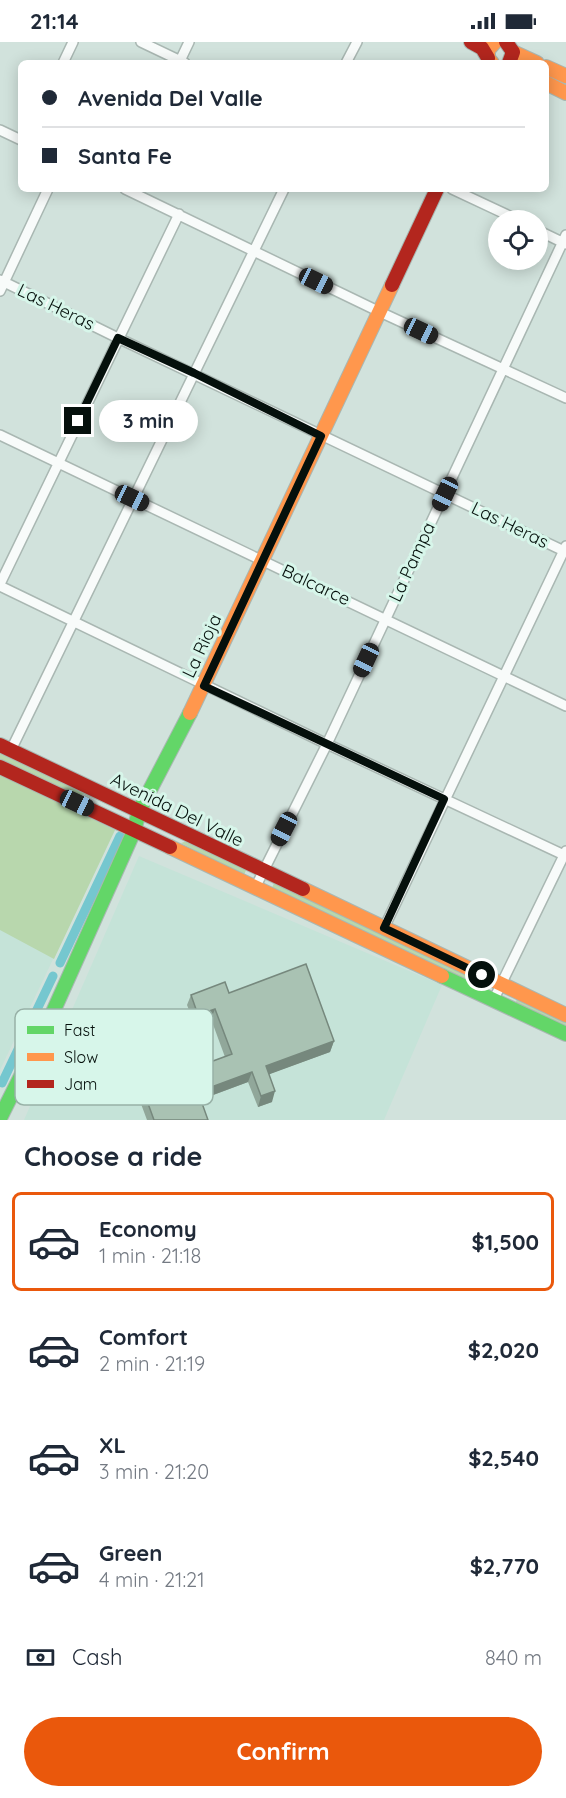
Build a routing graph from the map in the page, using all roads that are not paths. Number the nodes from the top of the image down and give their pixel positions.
1 (73, 42) edge
2 (141, 42) edge
3 (189, 42) edge
4 (357, 42) edge
5 (471, 42) edge
6 (504, 47) edge
7 (64, 60) edge
8 (178, 60) edge
9 (183, 60) edge
10 (348, 60) edge
11 (489, 60) edge
12 (490, 60) edge
13 (531, 60) edge
14 (549, 68) edge
15 (566, 76) edge
16 (549, 84) edge
17 (566, 93) edge
18 (0, 129) edge
19 (18, 138) edge
20 (47, 192) edge
21 (131, 192) edge
22 (282, 192) edge
23 (436, 192) edge
24 (458, 192) edge
25 (497, 210) edge
26 (179, 214) junction
27 (548, 234) edge
28 (565, 240) edge
29 (253, 251) junction
30 (1, 284) edge
31 (380, 312) junction
32 (118, 338) junction
33 (504, 369) junction
34 (194, 373) junction
35 (566, 398) edge
36 (0, 435) edge
37 (321, 436) junction
38 (57, 462) junction
39 (445, 494) junction
40 (132, 498) junction
41 (565, 550) edge
42 (263, 560) junction
43 (0, 585) edge
44 (386, 618) junction
45 (73, 621) junction
46 (503, 675) junction
47 (204, 686) junction
48 (566, 705) edge
49 (327, 744) junction
50 (5, 748) edge
51 (0, 767) edge
52 (444, 799) junction
53 (139, 811) junction
54 (134, 831) junction
55 (565, 854) edge
56 (262, 872) junction
57 (255, 888) junction
58 (384, 928) junction
59 (502, 984) junction
60 (494, 999) junction
61 (53, 1009) edge
62 (566, 1015) edge
63 (566, 1034) edge
64 (15, 1091) edge
65 (0, 1118) edge

1 - 7 street
2 - 8 street
3 - 9 street
4 - 10 street
5 - 11 main road
6 - 12 main road
6 - 13 main road
14 - 15 main road
16 - 17 main road
18 - 19 street
20 - 30 street
21 - 26 street
22 - 29 street
23 - 31 main road, La Rioja
24 - 25 street
26 - 29 street
26 - 32 street
27 - 28 street
28 - 33 street, La Pampa
29 - 31 street
29 - 34 street
30 - 32 street, Las Heras
31 - 33 street
31 - 37 main road, La Rioja
32 - 34 street, Las Heras
32 - 38 street
33 - 35 street
33 - 39 street, La Pampa
34 - 37 street, Las Heras
34 - 40 street
36 - 38 street, Balcarce
37 - 39 street, Las Heras
37 - 42 main road, La Rioja
38 - 40 street, Balcarce
38 - 43 street
39 - 41 street, Las Heras
39 - 44 street, La Pampa
40 - 42 street, Balcarce
40 - 45 street
41 - 46 street
42 - 44 street, Balcarce
42 - 47 main road, La Rioja
43 - 45 street
44 - 46 street, Balcarce
44 - 49 street, La Pampa
45 - 47 street
45 - 50 street
46 - 48 street, Balcarce
46 - 52 street
47 - 49 street
47 - 53 main road, La Rioja
49 - 52 street
49 - 56 street, La Pampa
50 - 53 main road, Avenida Del Valle
51 - 54 main road, Avenida Del Valle
52 - 55 street
52 - 58 street
53 - 54 main road, La Rioja
53 - 56 main road, Avenida Del Valle
54 - 57 main road, Avenida Del Valle
54 - 61 main road, La Rioja
55 - 59 street
56 - 57 street, La Pampa
56 - 58 main road, Avenida Del Valle
57 - 60 main road, Avenida Del Valle
58 - 59 main road, Avenida Del Valle
59 - 60 street
59 - 62 main road, Avenida Del Valle
60 - 63 main road, Avenida Del Valle
64 - 65 main road, La Rioja

